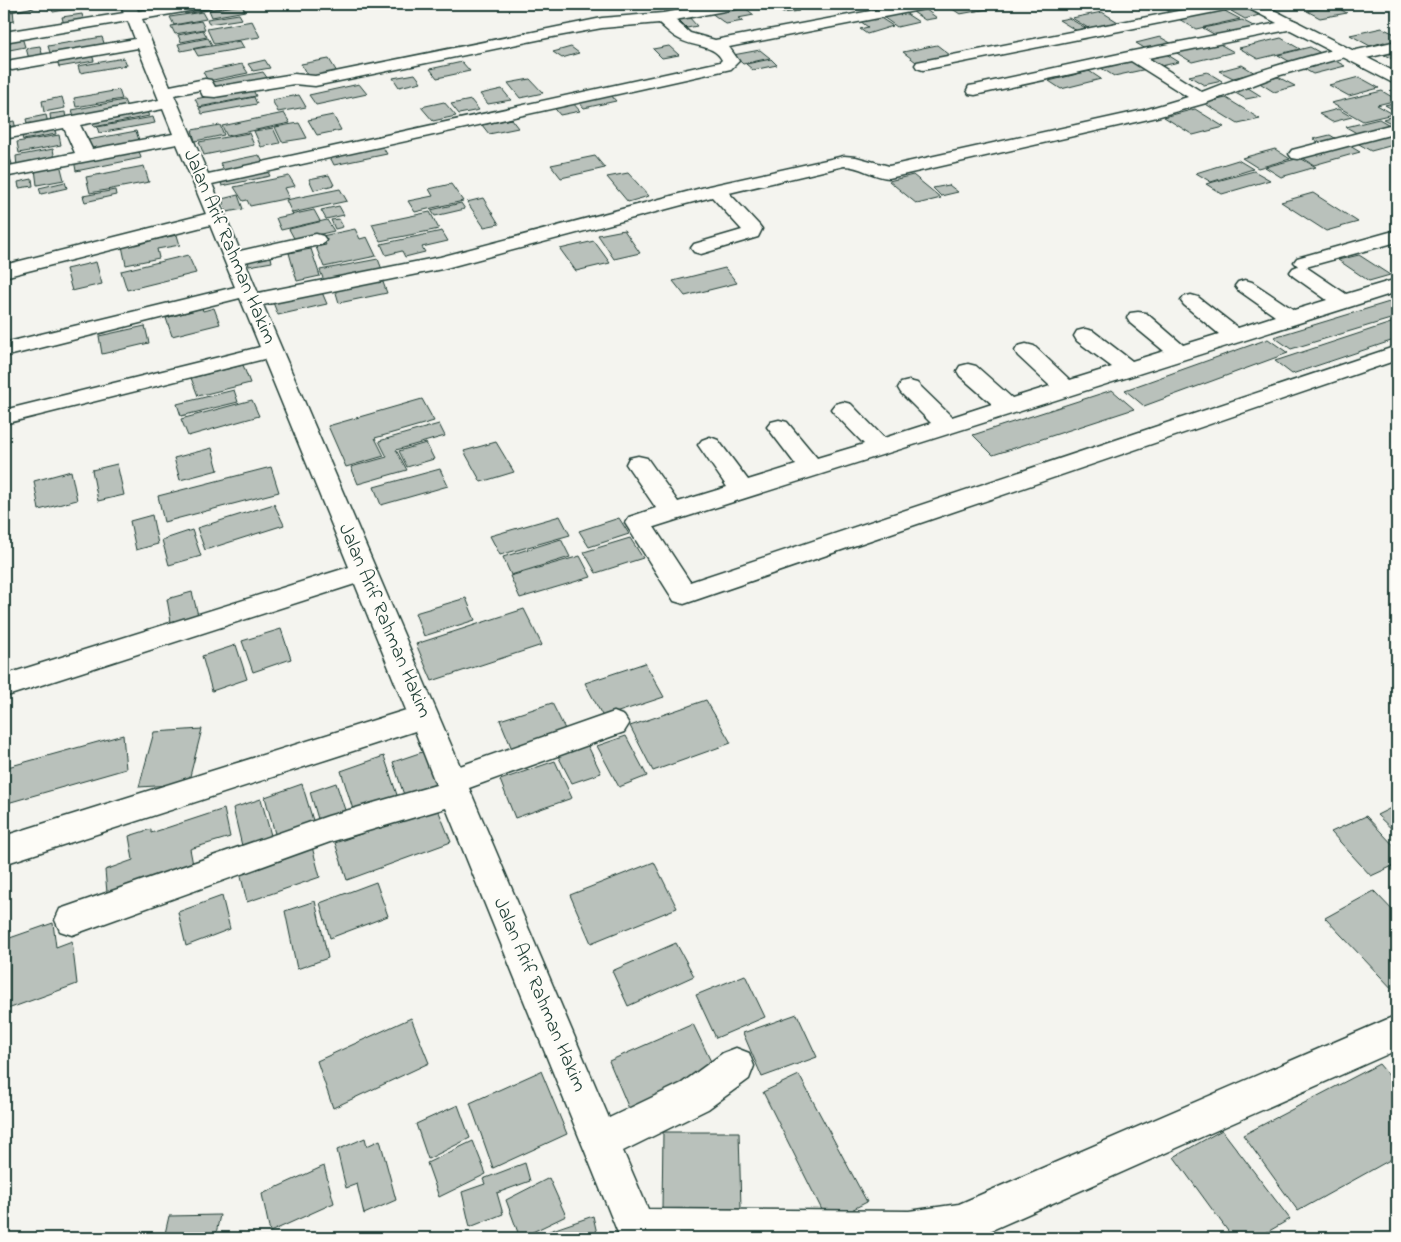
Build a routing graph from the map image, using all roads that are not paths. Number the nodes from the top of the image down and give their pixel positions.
1 (28, 4) edge
2 (206, 4) edge
3 (741, 4) edge
4 (930, 4) edge
5 (1235, 4) edge
6 (1254, 4) edge
7 (4, 7) edge
8 (131, 10) edge
9 (663, 18) junction
10 (1293, 25) junction
11 (4, 37) edge
12 (144, 42) junction
13 (715, 45) junction
14 (1397, 46) edge
15 (1349, 54) junction
16 (1133, 56) junction
17 (12, 65) dead end
18 (923, 65) dead end
19 (1397, 79) edge
20 (975, 90) dead end
21 (167, 97) junction
22 (1200, 99) junction
23 (70, 121) junction
24 (1397, 128) edge
25 (4, 134) edge
26 (184, 137) junction
27 (295, 145) dead end
28 (1298, 154) dead end
29 (86, 156) junction
30 (4, 172) edge
31 (199, 174) junction
32 (716, 190) junction
33 (217, 217) junction
34 (1397, 236) edge
35 (316, 240) dead end
36 (701, 248) dead end
37 (234, 258) junction
38 (4, 271) edge
39 (1245, 286) dead end
40 (1393, 290) edge
41 (249, 296) junction
42 (1190, 301) dead end
43 (1343, 302) junction
44 (1138, 318) dead end
45 (1291, 318) junction
46 (1085, 336) dead end
47 (1235, 336) junction
48 (4, 350) edge
49 (272, 351) junction
50 (1026, 351) dead end
51 (1180, 353) junction
52 (1397, 353) edge
53 (1129, 369) junction
54 (968, 371) dead end
55 (909, 388) dead end
56 (1066, 389) junction
57 (1009, 407) junction
58 (843, 409) dead end
59 (4, 417) edge
60 (948, 426) junction
61 (779, 427) dead end
62 (710, 444) dead end
63 (880, 447) junction
64 (638, 464) dead end
65 (812, 468) junction
66 (742, 490) junction
67 (672, 512) junction
68 (364, 572) junction
69 (4, 686) edge
70 (424, 716) junction
71 (614, 724) dead end
72 (453, 787) junction
73 (4, 850) edge
74 (72, 920) dead end
75 (1397, 1032) edge
76 (736, 1066) dead end
77 (600, 1142) junction
78 (638, 1234) edge

1 - 7 street
2 - 8 street
3 - 9 street
4 - 13 street
5 - 18 street
6 - 10 street
8 - 11 street
8 - 12 street, Jalan Arif Rahman Hakim
9 - 13 street
9 - 21 street
10 - 15 street
10 - 16 street
12 - 17 street
12 - 21 street, Jalan Arif Rahman Hakim
13 - 31 street
14 - 15 street
15 - 19 street
15 - 22 street
16 - 20 street
16 - 22 street
21 - 23 street
21 - 26 street, Jalan Arif Rahman Hakim
22 - 32 street
23 - 25 street
23 - 29 street
24 - 28 street
26 - 29 street
26 - 31 street, Jalan Arif Rahman Hakim
27 - 31 street
29 - 30 street
31 - 33 street, Jalan Arif Rahman Hakim
32 - 36 street
32 - 41 street
33 - 37 street, Jalan Arif Rahman Hakim
33 - 38 street
34 - 43 street
35 - 37 street
37 - 41 street, Jalan Arif Rahman Hakim
39 - 45 street
40 - 43 street
41 - 48 street
41 - 49 street, Jalan Arif Rahman Hakim
42 - 47 street
43 - 45 street
44 - 51 street
45 - 47 street
46 - 53 street
47 - 51 street
49 - 59 street
49 - 68 street, Jalan Arif Rahman Hakim
50 - 56 street
51 - 53 street
52 - 67 street
53 - 56 street
54 - 57 street
55 - 60 street
56 - 57 street
57 - 60 street
58 - 63 street
60 - 63 street
61 - 65 street
62 - 66 street
63 - 65 street
64 - 67 street
65 - 66 street
66 - 67 street
68 - 69 street
68 - 70 street, Jalan Arif Rahman Hakim
70 - 72 street, Jalan Arif Rahman Hakim
70 - 73 street
71 - 72 street
72 - 74 street
72 - 77 street, Jalan Arif Rahman Hakim
75 - 78 street
76 - 77 street
77 - 78 street, Jalan Arif Rahman Hakim

